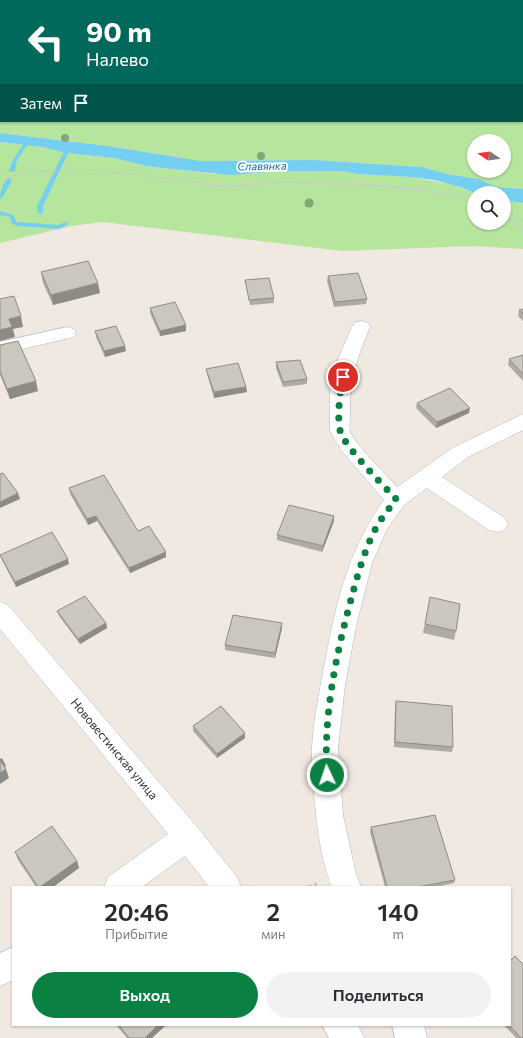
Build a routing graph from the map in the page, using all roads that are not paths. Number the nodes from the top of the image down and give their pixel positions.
1 (361, 327) dead end
2 (67, 333) dead end
3 (0, 348) edge
4 (523, 421) edge
5 (426, 476) junction
6 (396, 499) junction
7 (497, 524) dead end
8 (0, 612) edge
9 (188, 837) junction
10 (119, 886) edge
11 (226, 886) edge
12 (347, 886) edge
13 (12, 963) edge
14 (0, 971) edge
15 (339, 1026) edge
16 (408, 1026) edge
17 (348, 1038) edge
18 (412, 1038) edge

1 - 6 street
2 - 3 street
4 - 5 street
5 - 6 street
5 - 7 street
6 - 12 street
8 - 9 street, Нововестинская улица
9 - 10 street
9 - 11 street, Нововестинская улица
13 - 14 street
15 - 17 street
16 - 18 street

